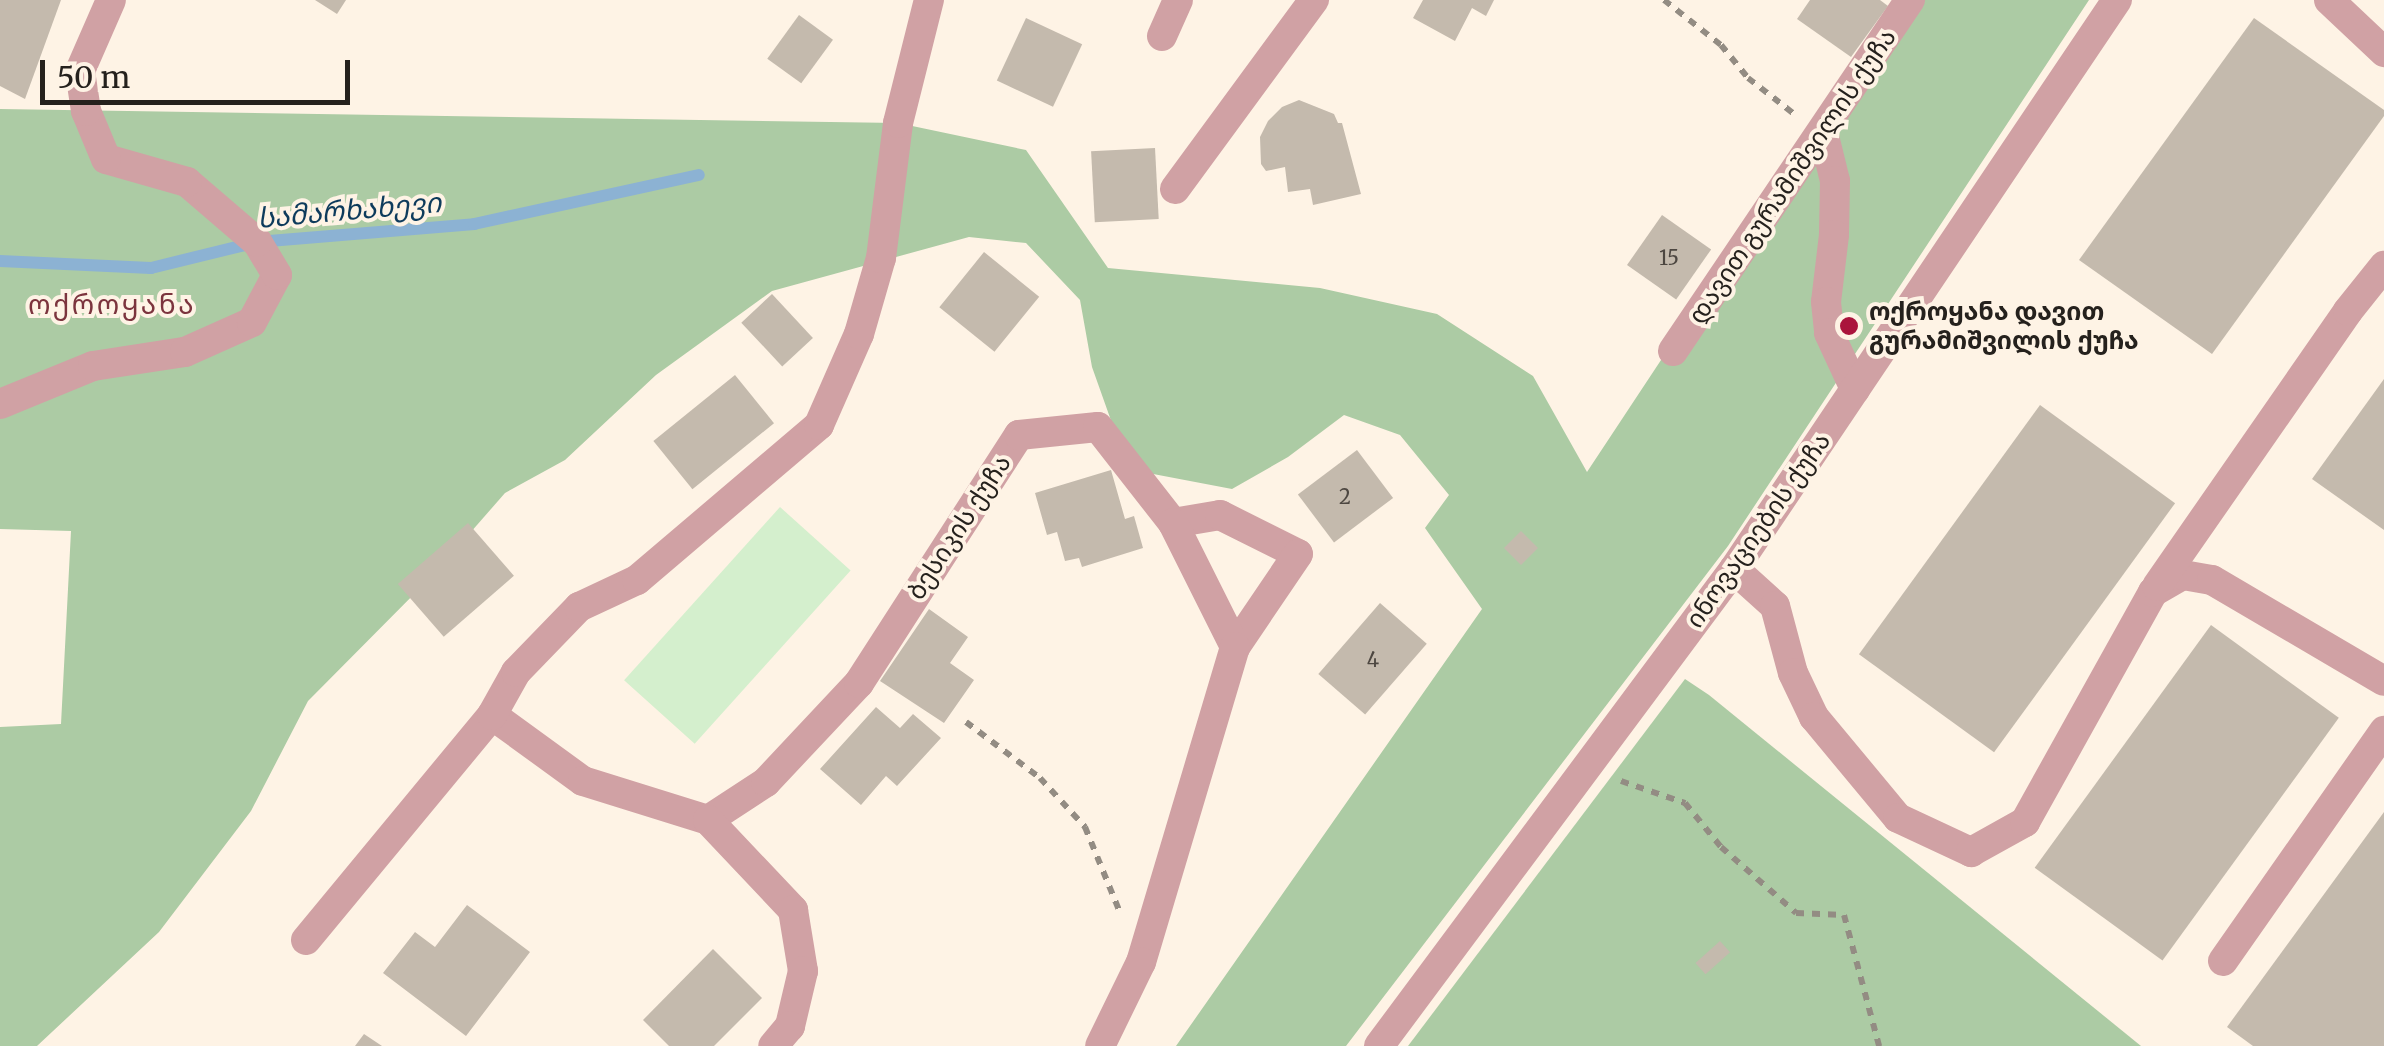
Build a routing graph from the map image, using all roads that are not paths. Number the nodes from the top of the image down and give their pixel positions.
1 (111, 0) edge
2 (929, 0) edge
3 (1178, 0) edge
4 (1314, 0) edge
5 (1910, 0) edge
6 (2117, 0) edge
7 (2329, 0) edge
8 (1162, 36) dead end
9 (2384, 52) edge
10 (1824, 132) junction
11 (1174, 188) dead end
12 (2384, 266) edge
13 (1674, 351) dead end
14 (1855, 390) junction
15 (0, 404) edge
16 (1173, 523) junction
17 (1734, 569) junction
18 (2153, 592) junction
19 (1235, 647) junction
20 (2384, 681) edge
21 (492, 715) junction
22 (2384, 731) edge
23 (708, 820) junction
24 (306, 940) dead end
25 (2224, 961) dead end
26 (773, 1046) edge
27 (1100, 1046) edge
28 (1380, 1046) edge

1 - 15 street
2 - 21 street
3 - 8 street
4 - 11 street
5 - 10 street, დავით გურამიშვილის ქუჩა
6 - 14 street, ინოვაციების ქუჩა
7 - 9 street
10 - 13 street, დავით გურამიშვილის ქუჩა
10 - 14 street
12 - 18 street
14 - 17 street, ინოვაციების ქუჩა
16 - 19 street, ბესიკის ქუჩა
16 - 19 street
16 - 23 street, ბესიკის ქუჩა
17 - 18 street
17 - 28 street, ინოვაციების ქუჩა
18 - 20 street
19 - 27 street
21 - 23 street
21 - 24 street
22 - 25 street
23 - 26 street

